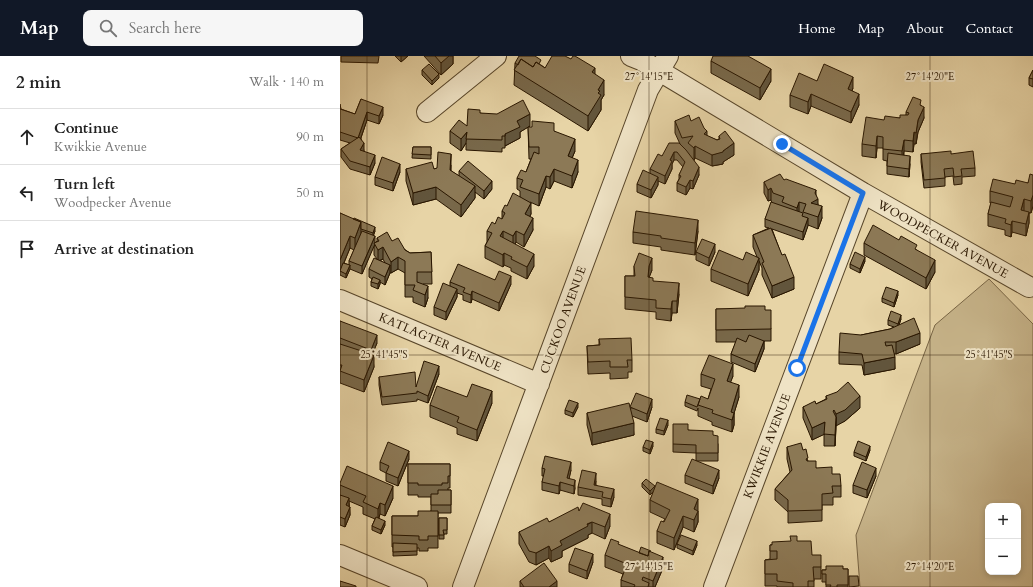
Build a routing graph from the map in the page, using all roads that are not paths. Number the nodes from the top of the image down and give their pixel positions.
1 (496, 56) edge
2 (631, 56) edge
3 (663, 64) edge
4 (427, 112) dead end
5 (863, 193) junction
6 (1029, 287) dead end
7 (340, 300) edge
8 (539, 384) junction
9 (340, 555) edge
10 (417, 587) edge
11 (463, 587) edge
12 (714, 587) edge

1 - 4 street
2 - 3 street, WOODPECKER AVENUE
3 - 5 street, WOODPECKER AVENUE
3 - 8 street, CUCKOO AVENUE
5 - 6 street, WOODPECKER AVENUE
5 - 12 street, KWIKKIE AVENUE
7 - 8 street, KATLAGTER AVENUE
8 - 11 street, CUCKOO AVENUE
9 - 10 street

